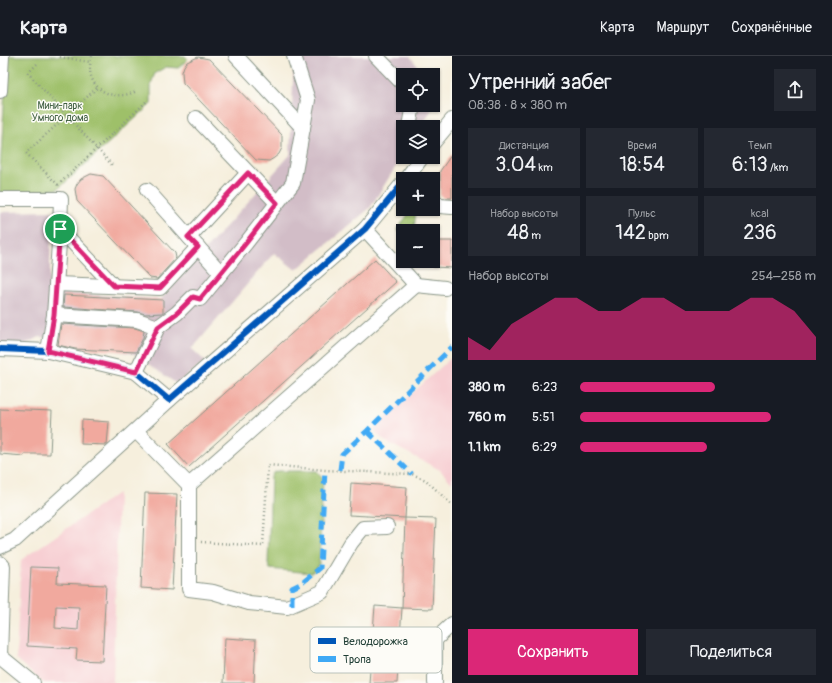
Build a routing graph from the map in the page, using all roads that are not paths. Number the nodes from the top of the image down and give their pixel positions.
1 (2, 56) edge
2 (236, 56) edge
3 (294, 56) edge
4 (376, 56) edge
5 (396, 77) edge
6 (0, 91) edge
7 (196, 118) dead end
8 (452, 120) edge
9 (303, 128) junction
10 (440, 135) edge
11 (248, 173) junction
12 (147, 190) dead end
13 (396, 192) edge
14 (0, 198) edge
15 (277, 203) junction
16 (440, 206) edge
17 (452, 207) edge
18 (60, 229) junction
19 (365, 229) junction
20 (193, 242) junction
21 (221, 273) junction
22 (56, 284) junction
23 (416, 285) junction
24 (114, 286) junction
25 (445, 288) dead end
26 (54, 315) junction
27 (158, 327) junction
28 (0, 349) edge
29 (48, 351) junction
30 (136, 372) junction
31 (169, 400) junction
32 (136, 431) junction
33 (189, 485) junction
34 (387, 527) dead end
35 (0, 546) edge
36 (0, 563) edge
37 (452, 624) edge
38 (442, 633) edge
39 (0, 656) edge
40 (435, 673) edge
41 (33, 683) edge
42 (435, 683) edge

1 - 6 street
2 - 9 street
3 - 9 street
4 - 5 street
7 - 11 street
8 - 10 street
9 - 15 street
11 - 15 street
11 - 20 street
12 - 20 street
13 - 19 street
14 - 18 street
15 - 21 street
16 - 17 street
18 - 22 street
18 - 24 street
19 - 23 street
19 - 31 street
20 - 21 street
20 - 24 street
21 - 27 street
22 - 24 street
22 - 26 street
23 - 25 street
23 - 33 street
26 - 27 street
26 - 29 street
27 - 30 street
28 - 29 street
29 - 30 street
30 - 31 street
31 - 32 street
32 - 33 street
32 - 35 street
33 - 34 street
36 - 39 street
37 - 38 street
39 - 41 street
40 - 42 street

